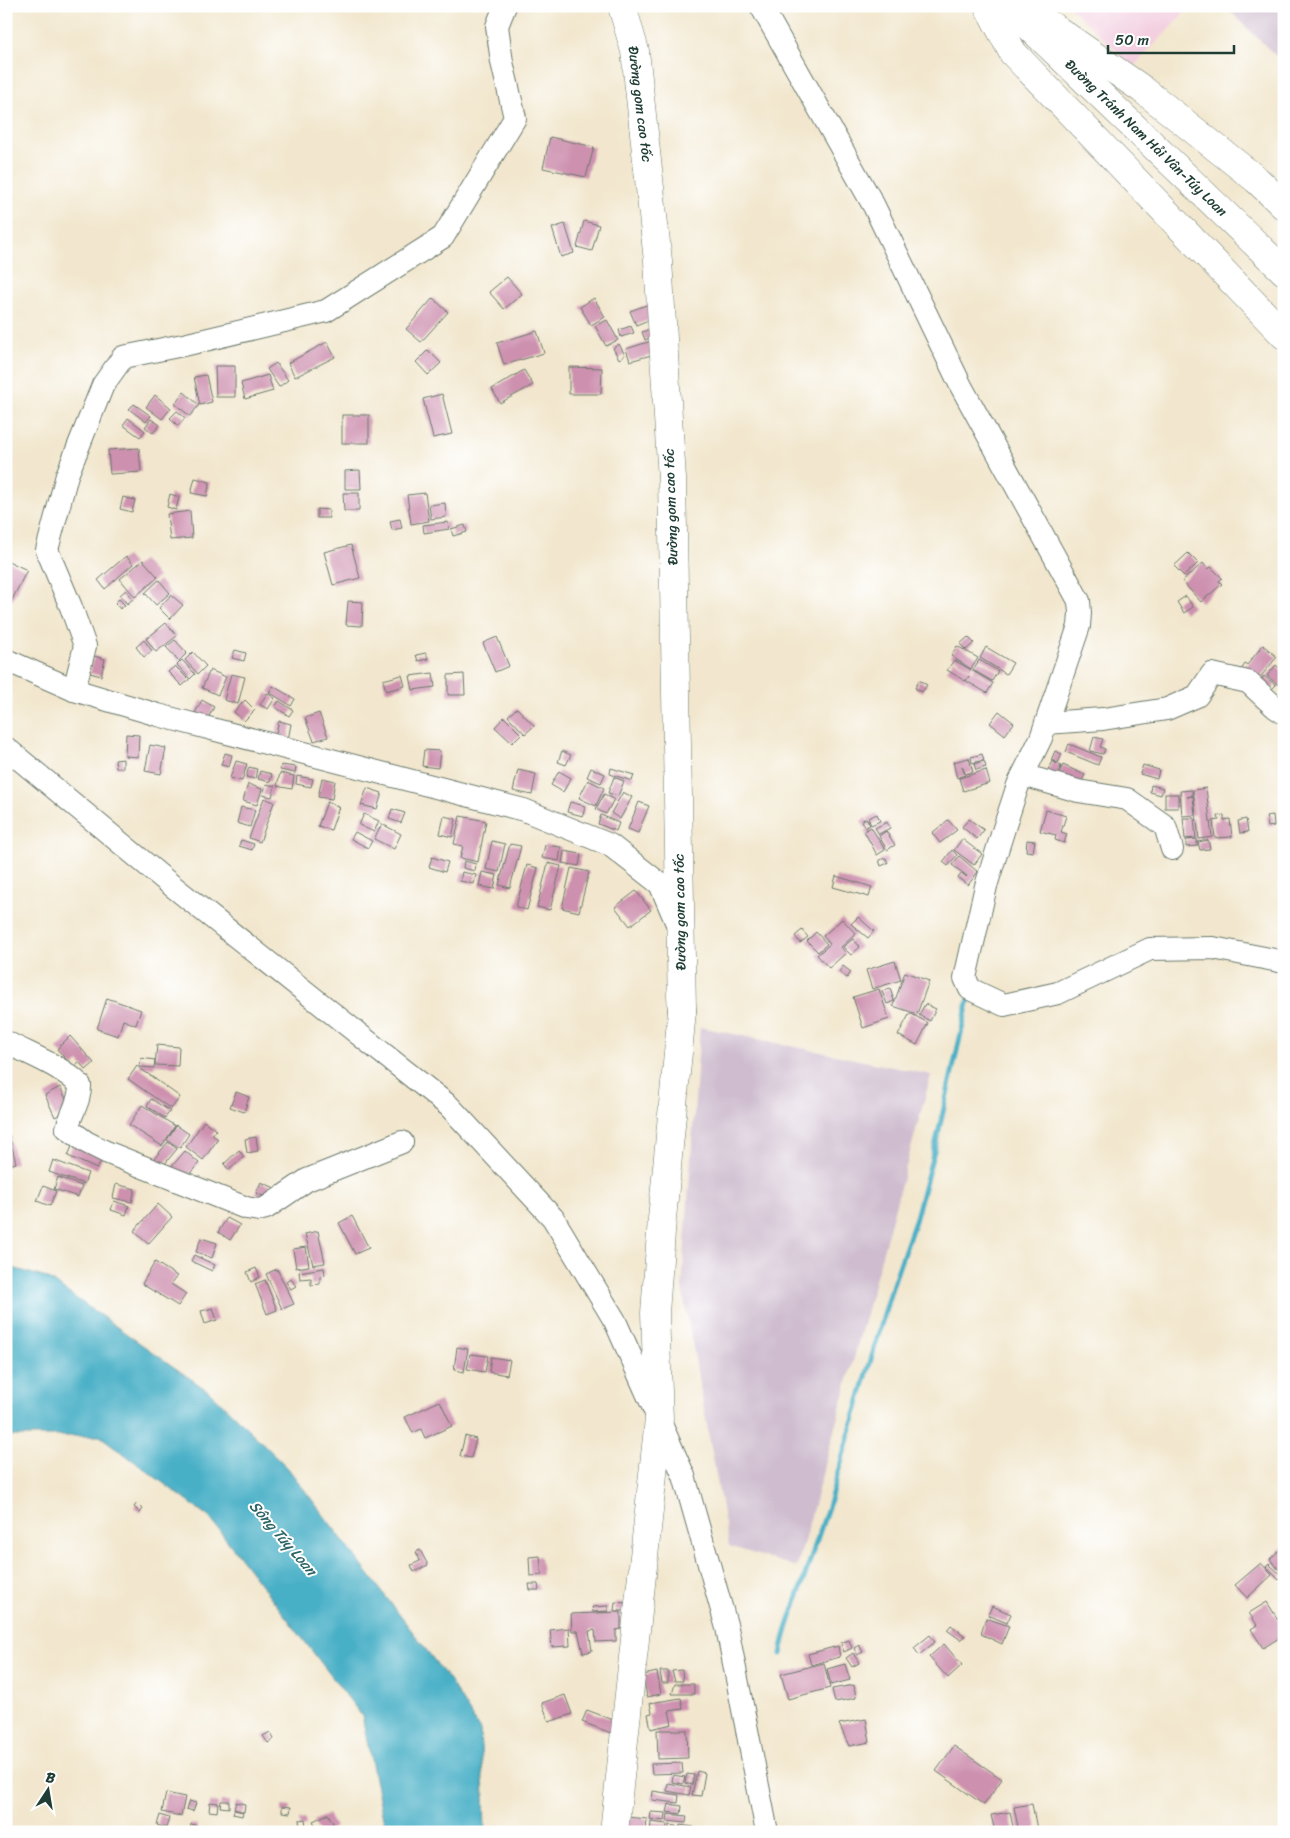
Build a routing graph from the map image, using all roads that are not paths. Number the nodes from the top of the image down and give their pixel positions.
1 (505, 6) edge
2 (622, 6) edge
3 (761, 6) edge
4 (988, 6) edge
5 (1008, 6) edge
6 (1023, 6) edge
7 (1284, 206) edge
8 (1284, 271) edge
9 (1284, 335) edge
10 (6, 660) edge
11 (74, 690) junction
12 (1284, 713) edge
13 (1046, 723) junction
14 (6, 748) edge
15 (1023, 775) junction
16 (1172, 849) dead end
17 (679, 929) joint
18 (1284, 962) edge
19 (682, 1011) junction
20 (6, 1042) edge
21 (402, 1142) dead end
22 (658, 1419) junction
23 (614, 1832) edge
24 (767, 1832) edge

1 - 11 street
2 - 19 main road, Đường gom cao tốc
3 - 13 street
4 - 9 main road
5 - 8 main road, Đường Tránh Nam Hải Vân-Túy Loan
6 - 7 main road
10 - 11 street
11 - 17 street
12 - 13 street
13 - 15 street
14 - 22 street
15 - 16 street
15 - 18 street
17 - 19 main road
19 - 22 main road
20 - 21 street
22 - 23 main road
22 - 24 street

